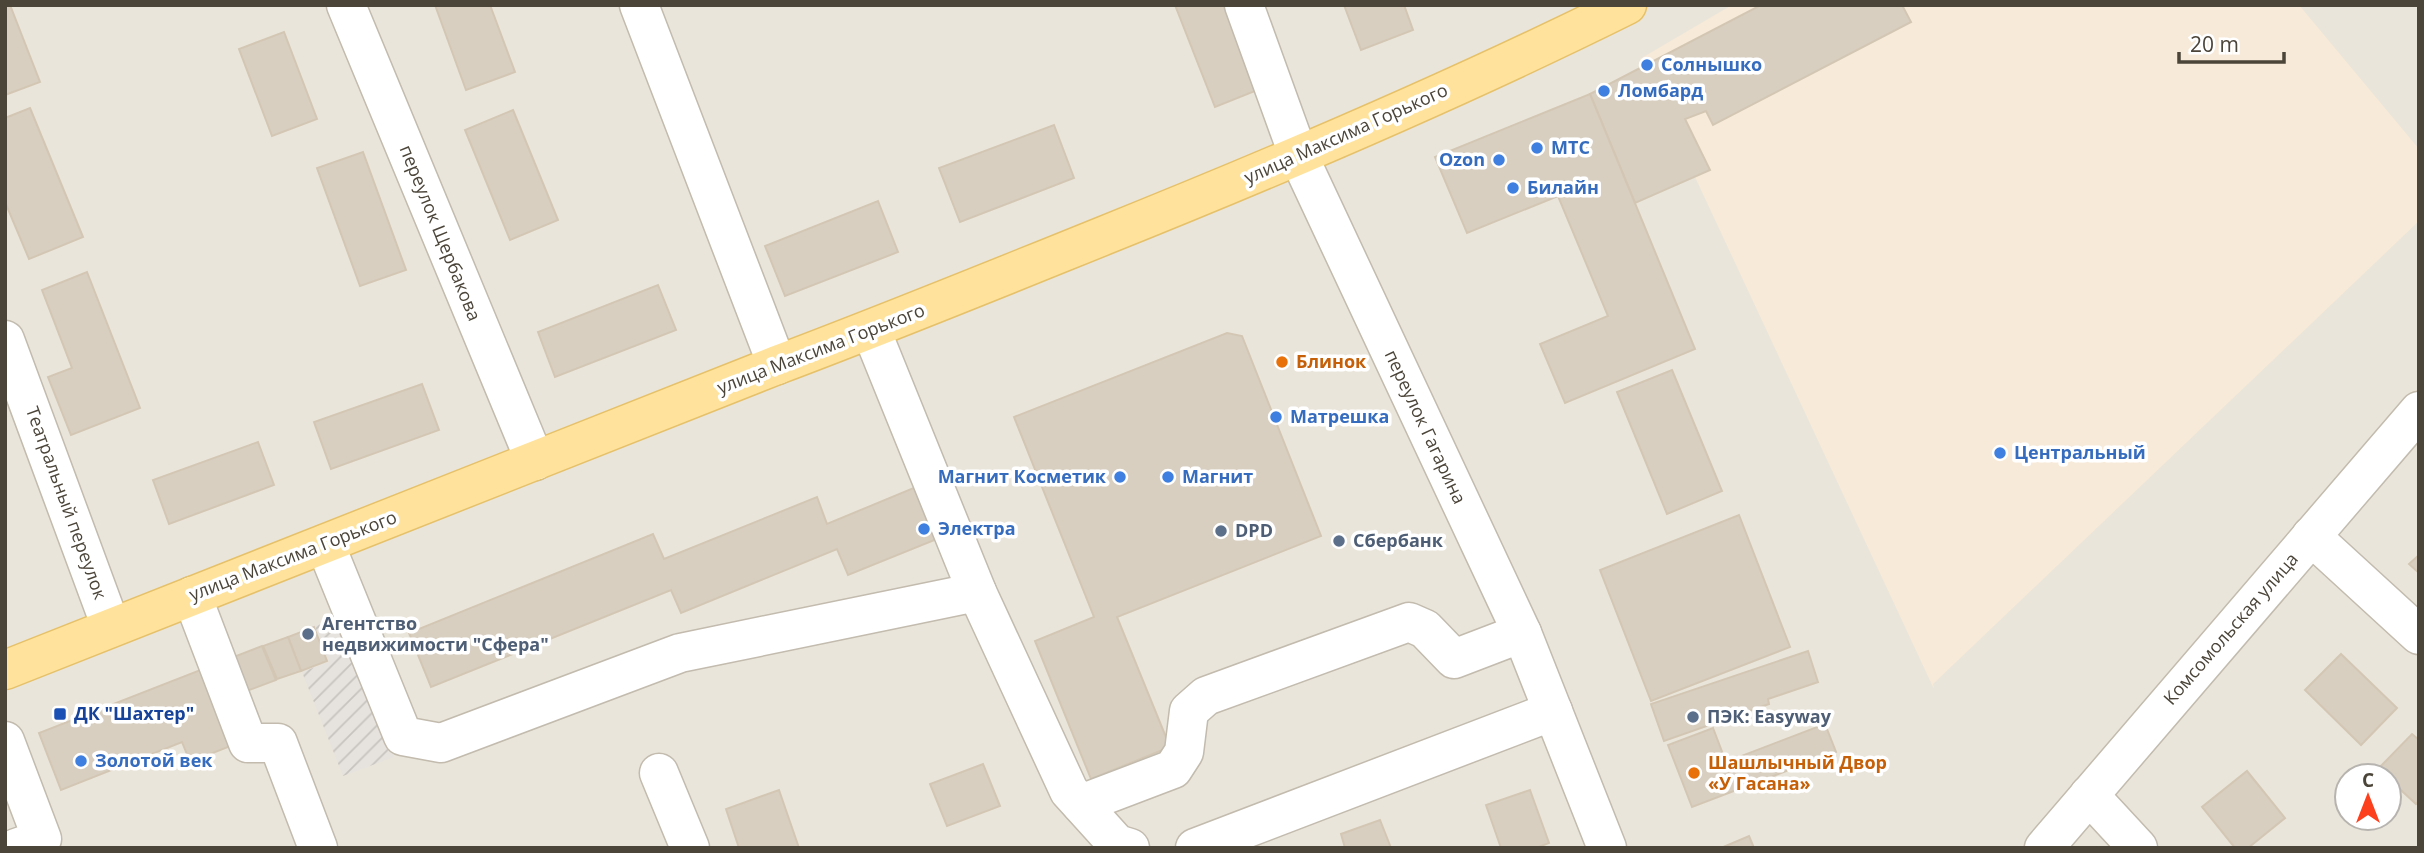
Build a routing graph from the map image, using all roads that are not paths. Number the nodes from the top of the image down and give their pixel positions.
1 (346, 5) edge
2 (639, 5) edge
3 (1244, 5) edge
4 (1627, 5) edge
5 (1574, 17) edge
6 (1299, 157) junction
7 (871, 330) junction
8 (5, 340) edge
9 (777, 365) junction
10 (2419, 411) edge
11 (535, 461) junction
12 (2311, 536) junction
13 (326, 544) junction
14 (978, 592) junction
15 (192, 596) junction
16 (111, 627) junction
17 (1522, 633) junction
18 (2419, 635) edge
19 (5, 670) edge
20 (1553, 711) junction
21 (5, 741) edge
22 (659, 773) dead end
23 (2089, 795) junction
24 (1081, 804) junction
25 (16, 848) edge
26 (318, 848) edge
27 (690, 848) edge
28 (1130, 848) edge
29 (1195, 848) edge
30 (1607, 848) edge
31 (2044, 848) edge
32 (2138, 848) edge

1 - 11 street, переулок Щербакова
2 - 9 street
3 - 6 street, переулок Гагарина
4 - 5 main road, улица Максима Горького
5 - 6 main road, улица Максима Горького
6 - 7 main road, улица Максима Горького
6 - 17 street, переулок Гагарина
7 - 9 main road, улица Максима Горького
7 - 14 street
8 - 16 street, Театральный переулок
9 - 11 main road, улица Максима Горького
10 - 12 street, Комсомольская улица
11 - 13 main road, улица Максима Горького
12 - 18 street
12 - 23 street, Комсомольская улица
13 - 14 street
13 - 15 main road, улица Максима Горького
14 - 24 street
15 - 16 main road, улица Максима Горького
15 - 26 street
16 - 19 main road, улица Максима Горького
17 - 20 street, переулок Гагарина
17 - 24 street
20 - 29 street
20 - 30 street, переулок Гагарина
21 - 25 street
22 - 27 street
23 - 31 street, Комсомольская улица
23 - 32 street
24 - 28 street

